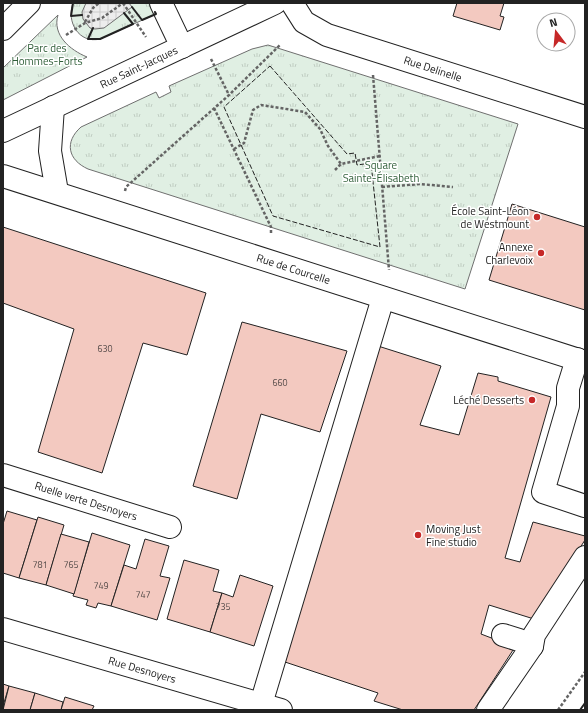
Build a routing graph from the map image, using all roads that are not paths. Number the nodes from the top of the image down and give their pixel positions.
1 (29, 3) edge
2 (161, 3) edge
3 (275, 3) edge
4 (292, 3) edge
5 (3, 29) edge
6 (182, 46) junction
7 (53, 107) junction
8 (585, 117) edge
9 (3, 131) edge
10 (3, 176) edge
11 (57, 192) junction
12 (383, 298) junction
13 (581, 360) edge
14 (3, 475) edge
15 (585, 506) edge
16 (170, 527) dead end
17 (585, 557) edge
18 (3, 629) edge
19 (503, 635) dead end
20 (532, 646) junction
21 (271, 707) edge
22 (488, 710) edge

1 - 5 street
2 - 6 street
3 - 6 street, Rue Saint-Jacques
4 - 8 street, Rue Delinelle
6 - 7 street, Rue Saint-Jacques
7 - 9 street, Rue Saint-Jacques
7 - 11 street
10 - 11 street, Rue de Courcelle
11 - 12 street, Rue de Courcelle
12 - 13 street, Rue de Courcelle
12 - 21 street
13 - 15 street
14 - 16 street, Ruelle verte Desnoyers
17 - 20 street
18 - 21 street, Rue Desnoyers
19 - 20 street
20 - 22 street

